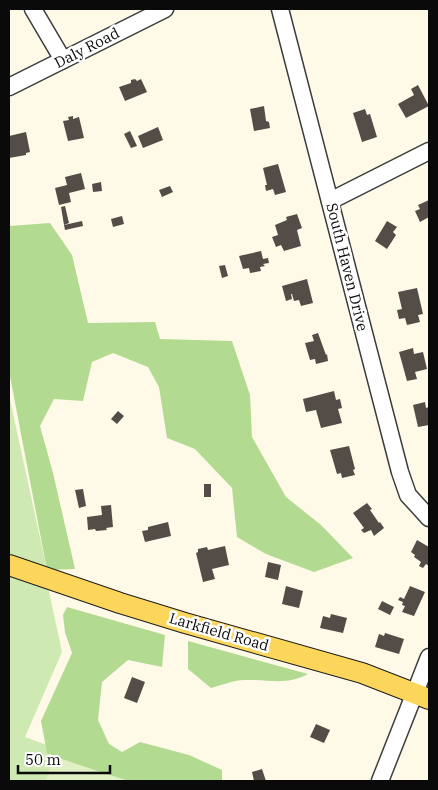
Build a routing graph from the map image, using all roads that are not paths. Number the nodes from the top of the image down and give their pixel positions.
1 (33, 9) edge
2 (165, 9) edge
3 (280, 9) edge
4 (63, 60) junction
5 (9, 87) edge
6 (429, 151) edge
7 (330, 201) junction
8 (429, 518) edge
9 (9, 565) edge
10 (429, 657) edge
11 (422, 696) edge
12 (380, 781) edge

1 - 4 street
2 - 4 street, Daly Road
3 - 7 street, South Haven Drive
4 - 5 street, Daly Road
6 - 7 street
7 - 8 street, South Haven Drive
9 - 11 main road, Larkfield Road
10 - 11 street
11 - 12 street

